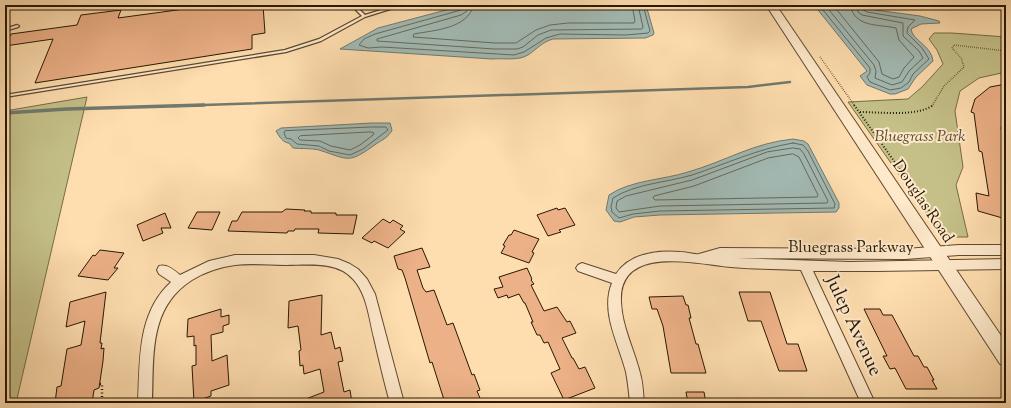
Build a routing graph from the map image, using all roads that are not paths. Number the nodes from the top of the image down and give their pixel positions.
1 (353, 5) edge
2 (401, 5) edge
3 (770, 5) edge
4 (364, 16) junction
5 (17, 26) dead end
6 (5, 30) edge
7 (5, 96) edge
8 (1006, 250) edge
9 (934, 252) junction
10 (697, 257) junction
11 (1006, 264) edge
12 (944, 265) junction
13 (804, 266) junction
14 (582, 268) dead end
15 (163, 270) dead end
16 (619, 280) junction
17 (180, 281) junction
18 (1006, 358) edge
19 (145, 403) edge
20 (397, 403) edge
21 (637, 403) edge
22 (868, 403) edge

1 - 4 lane
2 - 4 lane
3 - 9 street, Douglas Road
4 - 7 lane
5 - 6 lane
8 - 9 street, Bluegrass Parkway
9 - 10 street, Bluegrass Parkway
9 - 12 street, Douglas Road
10 - 13 street, Bluegrass Parkway
10 - 16 street, Bluegrass Parkway
11 - 12 street, Bluegrass Parkway
12 - 13 street, Bluegrass Parkway
12 - 18 street, Douglas Road
13 - 22 street, Julep Avenue
14 - 16 street
15 - 17 street
16 - 21 street, Bluegrass Parkway
17 - 19 street
17 - 20 street

